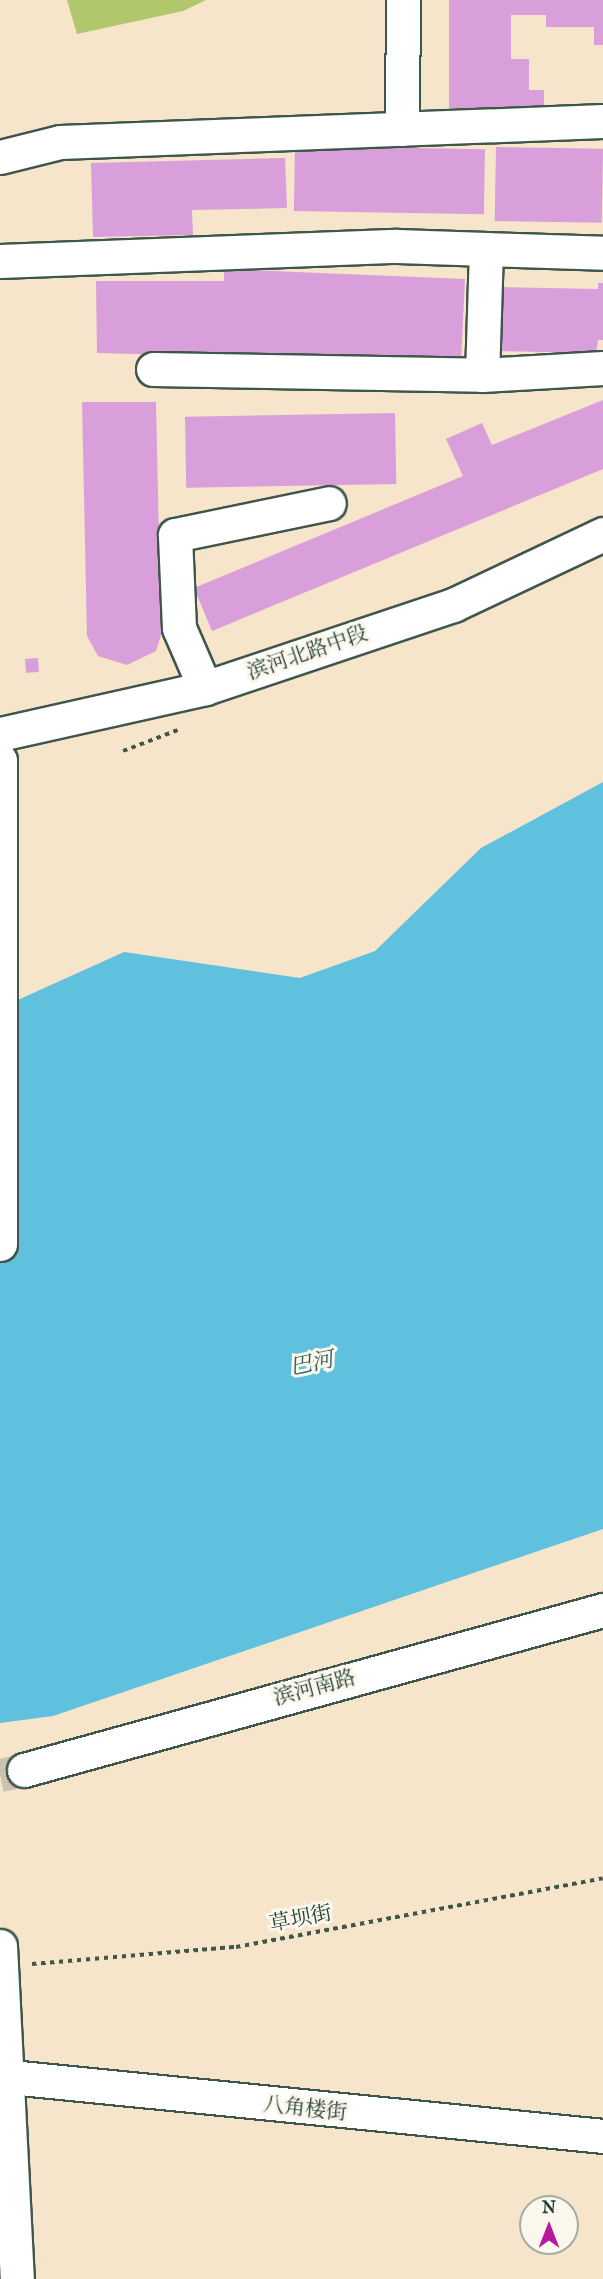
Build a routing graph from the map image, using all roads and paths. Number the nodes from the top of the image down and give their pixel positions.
1 (403, 0) edge
2 (603, 121) edge
3 (402, 129) junction
4 (0, 157) edge
5 (486, 249) junction
6 (603, 253) edge
7 (0, 261) edge
8 (603, 368) edge
9 (153, 369) dead end
10 (482, 375) junction
11 (329, 502) dead end
12 (603, 534) edge
13 (206, 688) junction
14 (0, 734) edge
15 (0, 760) edge
16 (0, 1244) edge
17 (603, 1610) edge
18 (25, 1769) tunnel mouth
19 (603, 1878) edge
20 (1, 1956) edge
21 (3, 2080) edge
22 (603, 2136) edge
23 (17, 2279) edge

1 - 3 street
2 - 3 street
3 - 4 street
5 - 6 street
5 - 7 street
5 - 10 street
8 - 10 street
9 - 10 street
11 - 13 street
12 - 13 street, 滨河北路中段
13 - 14 street, 滨河北路中段
15 - 16 street
17 - 18 street, 滨河南路
19 - 20 path, 草坝街
20 - 21 street
21 - 22 street, 八角楼街
21 - 23 street

